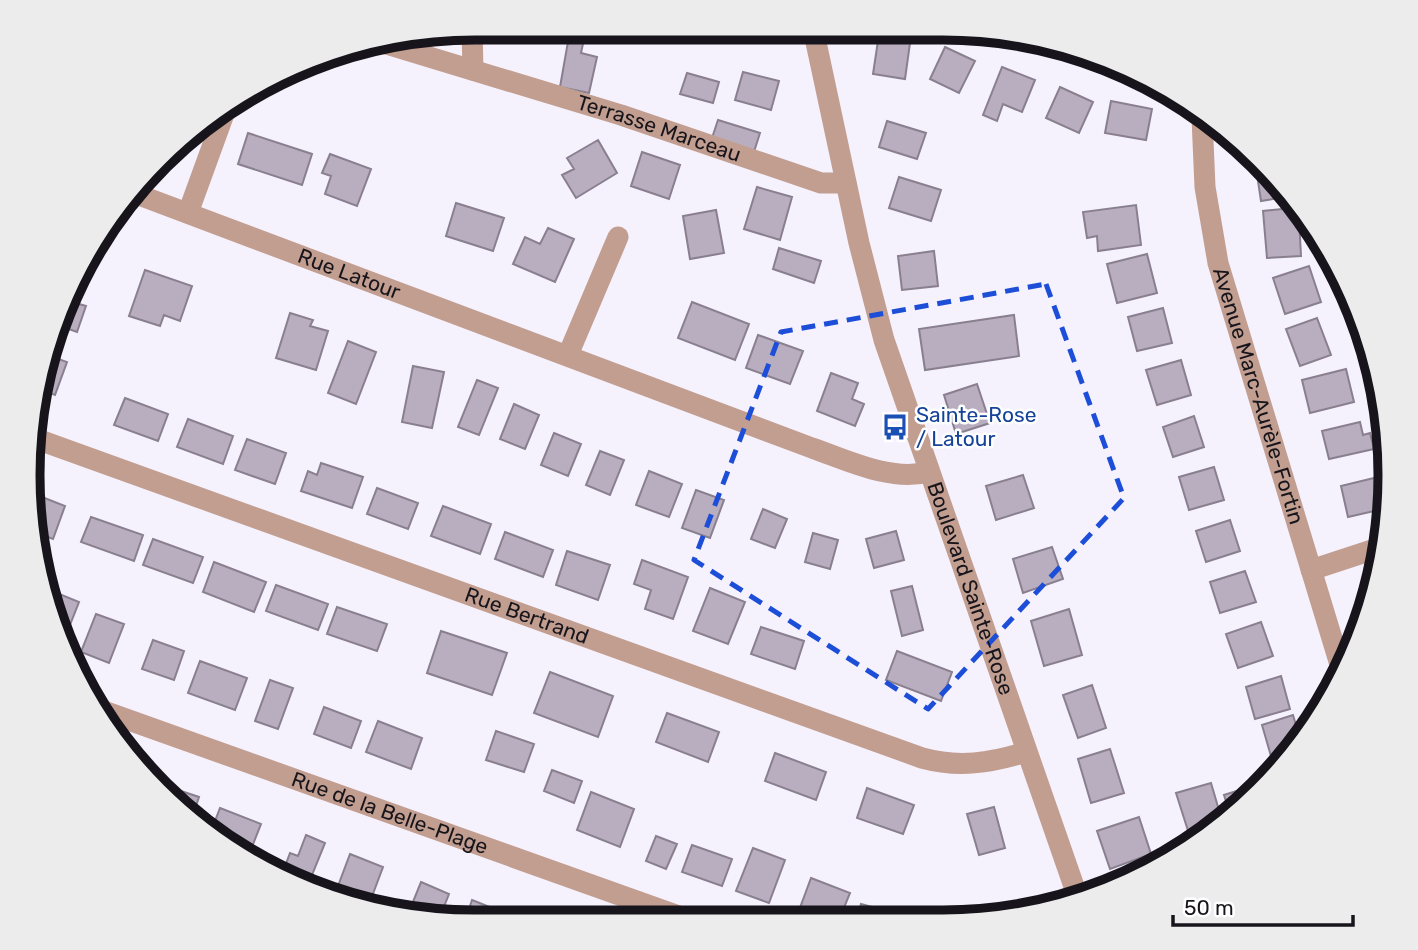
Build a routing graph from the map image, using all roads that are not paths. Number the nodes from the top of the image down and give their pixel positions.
1 (472, 40) edge
2 (815, 40) edge
3 (398, 48) edge
4 (473, 70) junction
5 (221, 122) edge
6 (1202, 126) edge
7 (846, 183) junction
8 (142, 196) edge
9 (188, 213) junction
10 (618, 237) dead end
11 (568, 355) junction
12 (42, 441) edge
13 (928, 472) junction
14 (1371, 551) edge
15 (1311, 570) junction
16 (1338, 657) edge
17 (112, 714) edge
18 (1026, 752) junction
19 (1075, 889) edge
20 (662, 910) edge

1 - 4 street
2 - 7 street, Boulevard Sainte-Rose
3 - 4 street, Terrasse Marceau
4 - 7 street, Terrasse Marceau
5 - 9 street
6 - 15 street, Avenue Marc-Aurèle-Fortin
7 - 13 street, Boulevard Sainte-Rose
8 - 9 street, Rue Latour
9 - 11 street, Rue Latour
10 - 11 street
11 - 13 street, Rue Latour
12 - 18 street, Rue Bertrand
13 - 18 street, Boulevard Sainte-Rose
14 - 15 street
15 - 16 street, Avenue Marc-Aurèle-Fortin
17 - 20 street, Rue de la Belle-Plage
18 - 19 street, Boulevard Sainte-Rose

